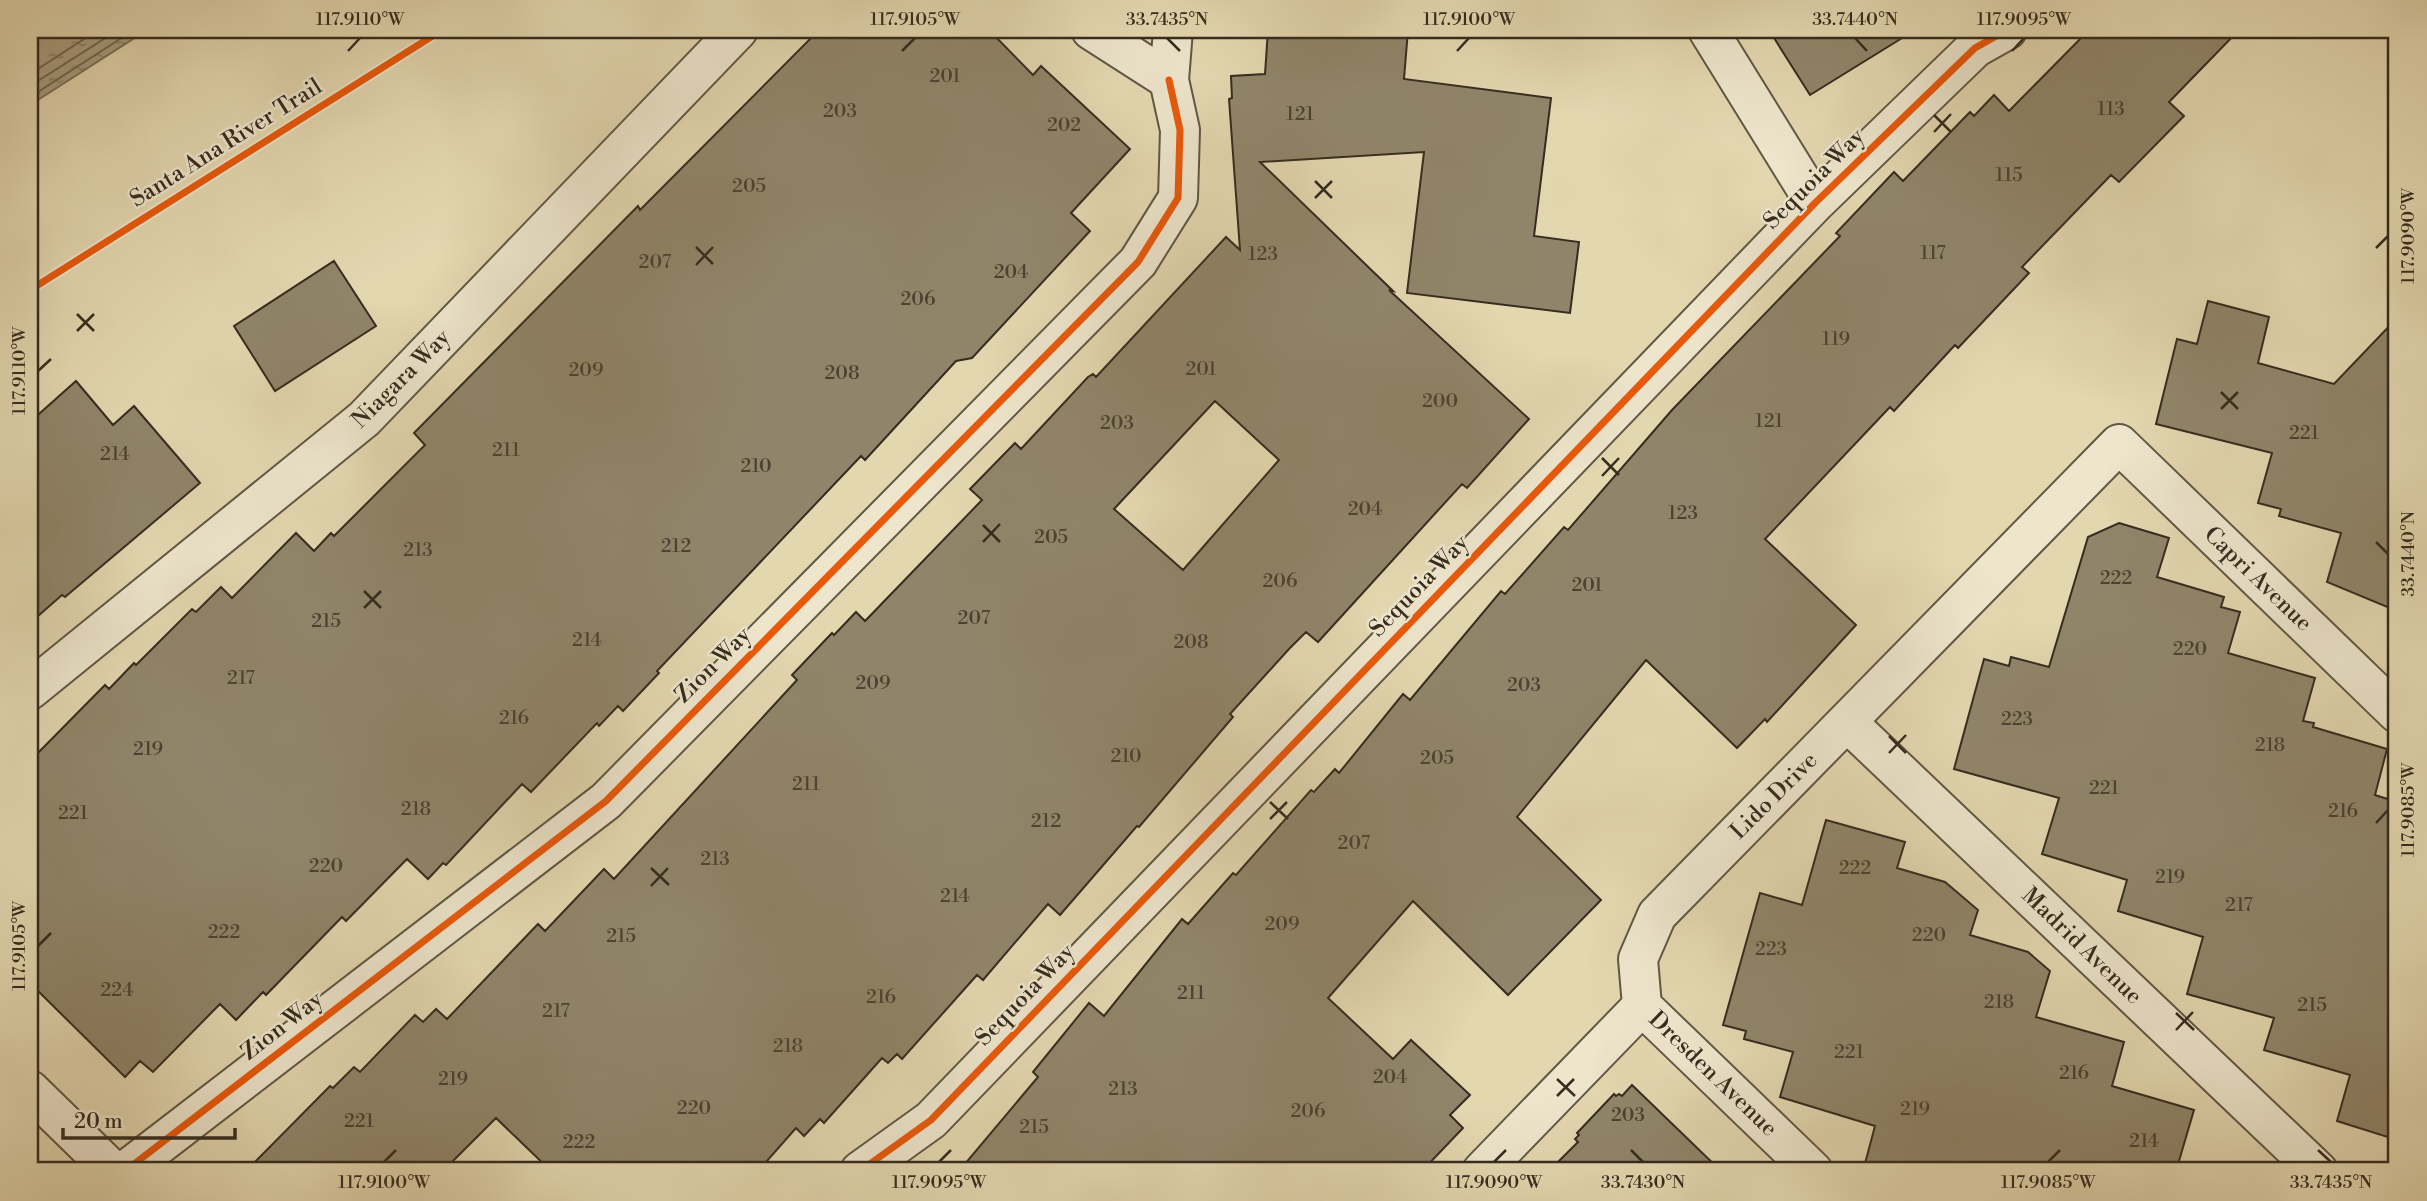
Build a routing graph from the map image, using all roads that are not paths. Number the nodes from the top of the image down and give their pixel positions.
1 (738, 30) edge
2 (1091, 30) edge
3 (1173, 30) edge
4 (1708, 30) edge
5 (2007, 30) edge
6 (1169, 80) junction
7 (1815, 203) junction
8 (2119, 444) joint
9 (30, 690) edge
10 (2397, 713) edge
11 (1847, 722) junction
12 (1642, 1006) junction
13 (30, 1090) edge
14 (113, 1171) edge
15 (125, 1171) edge
16 (860, 1171) edge
17 (1482, 1171) edge
18 (1813, 1171) edge
19 (2318, 1171) edge

1 - 9 street, Niagara Way
2 - 6 street
3 - 6 street
4 - 7 street
5 - 7 street, Sequoia Way
6 - 15 street, Zion Way
7 - 16 street, Sequoia Way
8 - 10 street, Capri Avenue
8 - 11 street, Lido Drive
11 - 12 street, Lido Drive
11 - 19 street, Madrid Avenue
12 - 17 street
12 - 18 street, Dresden Avenue
13 - 14 street

